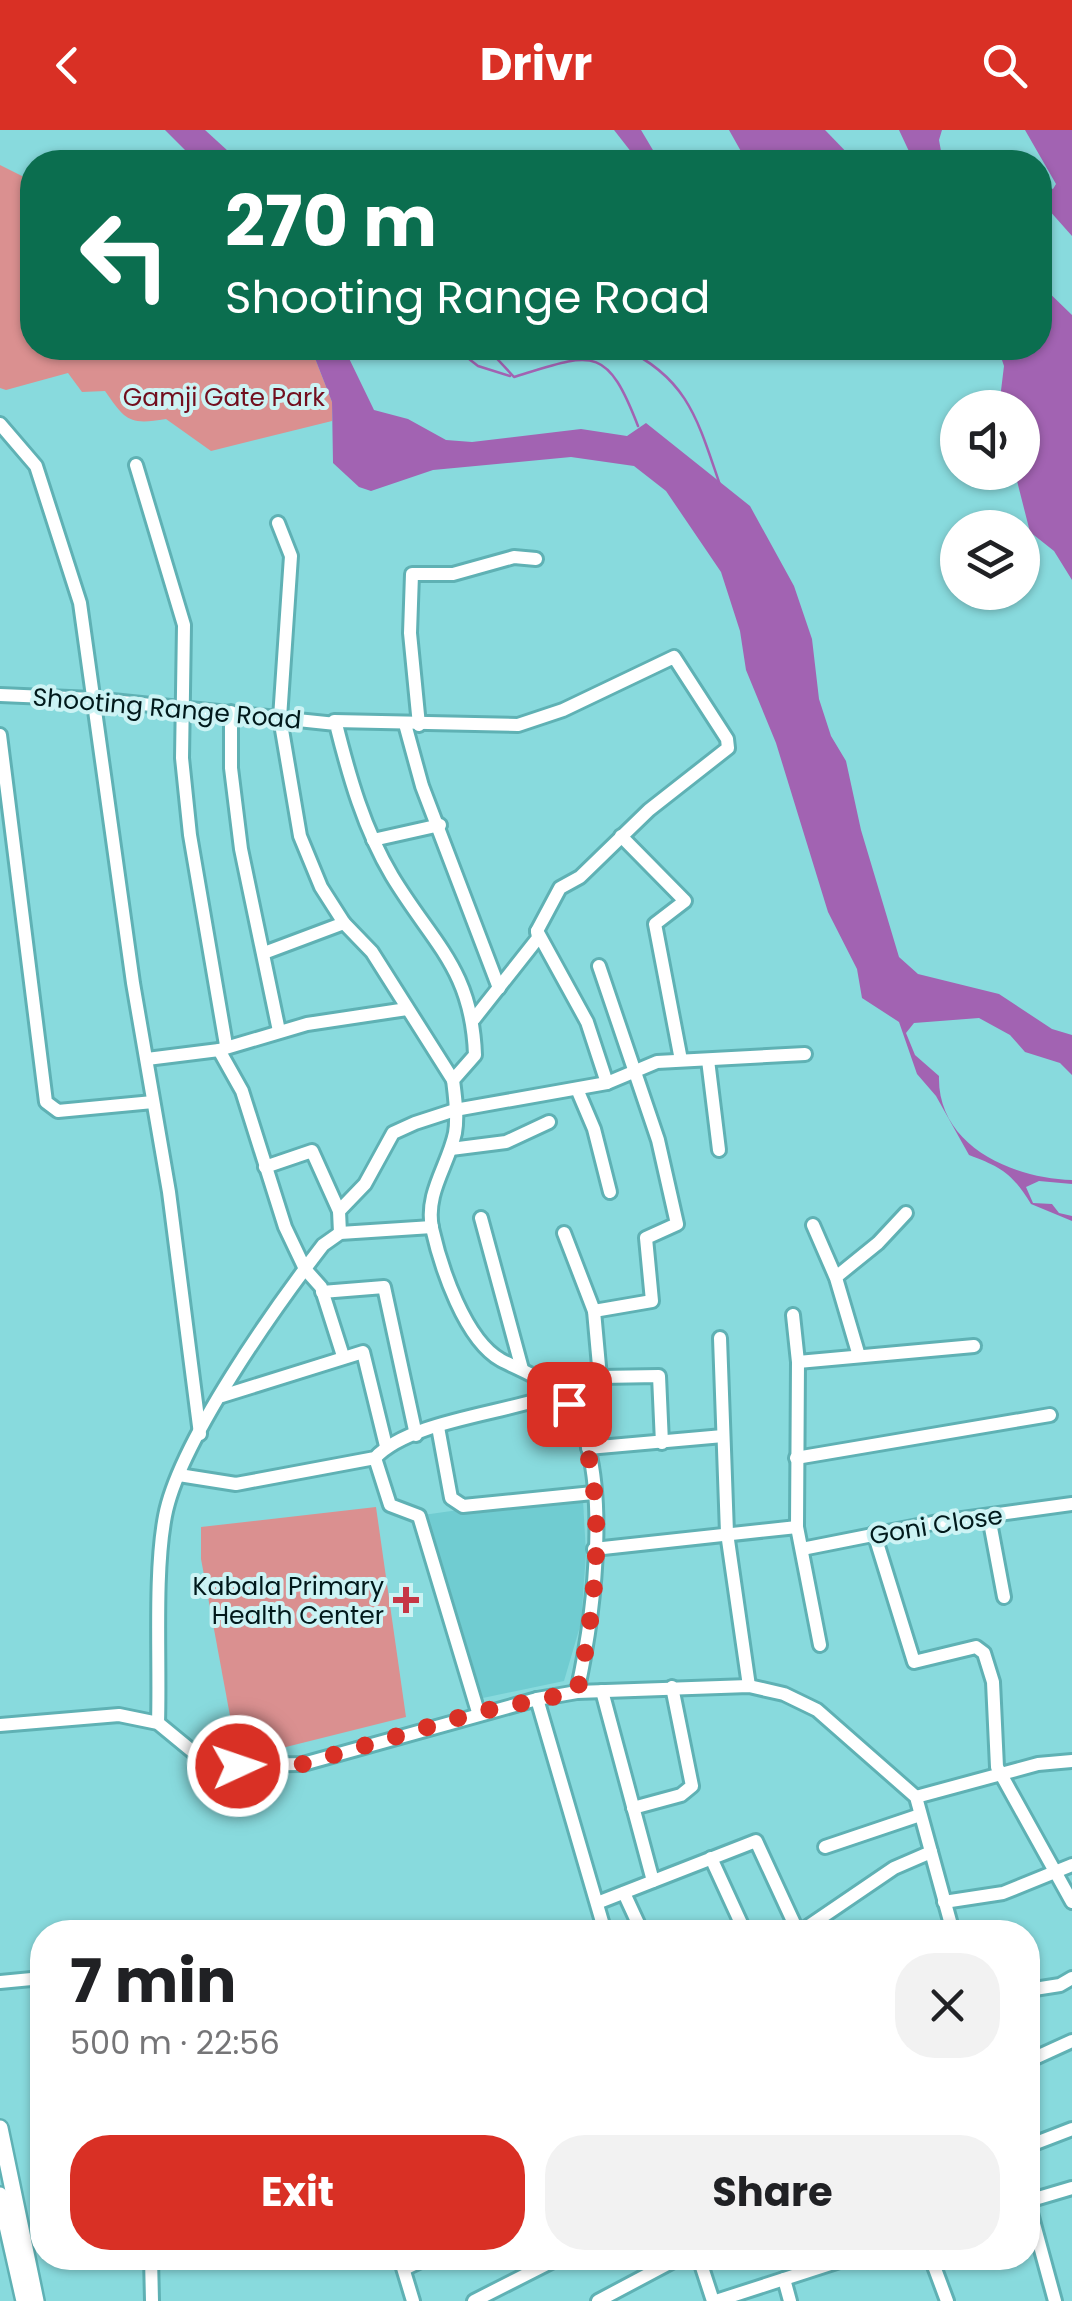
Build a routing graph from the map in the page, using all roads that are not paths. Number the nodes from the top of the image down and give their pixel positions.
1 (0, 424) edge
2 (136, 465) dead end
3 (278, 522) dead end
4 (536, 559) dead end
5 (0, 695) edge
6 (93, 699) junction
7 (183, 708) junction
8 (231, 712) junction
9 (280, 718) junction
10 (334, 721) junction
11 (412, 724) junction
12 (0, 734) edge
13 (440, 825) junction
14 (621, 836) junction
15 (373, 840) junction
16 (344, 923) junction
17 (537, 931) junction
18 (264, 953) junction
19 (599, 966) dead end
20 (499, 988) junction
21 (408, 1009) junction
22 (474, 1019) junction
23 (279, 1031) junction
24 (222, 1048) junction
25 (804, 1054) dead end
26 (146, 1059) junction
27 (681, 1060) junction
28 (708, 1060) junction
29 (637, 1072) junction
30 (452, 1080) junction
31 (607, 1083) junction
32 (577, 1089) junction
33 (153, 1102) junction
34 (456, 1110) junction
35 (549, 1122) dead end
36 (450, 1149) junction
37 (719, 1150) dead end
38 (265, 1167) junction
39 (610, 1192) dead end
40 (339, 1211) junction
41 (906, 1213) dead end
42 (481, 1218) dead end
43 (813, 1225) dead end
44 (432, 1227) junction
45 (340, 1233) junction
46 (564, 1234) dead end
47 (305, 1269) junction
48 (836, 1277) junction
49 (322, 1292) junction
50 (594, 1311) junction
51 (794, 1315) dead end
52 (720, 1338) dead end
53 (974, 1346) dead end
54 (343, 1356) junction
55 (859, 1356) junction
56 (798, 1362) junction
57 (522, 1369) junction
58 (600, 1377) junction
59 (555, 1390) junction
60 (222, 1396) junction
61 (1050, 1415) dead end
62 (438, 1428) junction
63 (200, 1434) junction
64 (416, 1435) junction
65 (724, 1436) junction
66 (662, 1443) junction
67 (386, 1446) junction
68 (588, 1448) junction
69 (376, 1458) junction
70 (796, 1458) junction
71 (179, 1475) junction
72 (593, 1493) junction
73 (1072, 1504) edge
74 (989, 1517) junction
75 (797, 1527) junction
76 (727, 1533) junction
77 (874, 1533) junction
78 (802, 1548) junction
79 (594, 1549) junction
80 (1004, 1597) dead end
81 (820, 1645) dead end
82 (749, 1686) junction
83 (672, 1687) junction
84 (602, 1691) junction
85 (577, 1692) junction
86 (537, 1699) junction
87 (478, 1712) junction
88 (158, 1723) junction
89 (0, 1725) edge
90 (1072, 1761) edge
91 (1002, 1773) junction
92 (916, 1796) junction
93 (633, 1808) junction
94 (920, 1814) junction
95 (825, 1847) dead end
96 (931, 1852) junction
97 (710, 1858) junction
98 (1072, 1865) edge
99 (1055, 1873) junction
100 (653, 1881) junction
101 (624, 1892) junction
102 (944, 1902) junction
103 (1072, 1902) edge
104 (597, 1903) junction
105 (602, 1920) edge
106 (637, 1920) edge
107 (739, 1920) edge
108 (794, 1920) edge
109 (817, 1920) edge
110 (948, 1920) edge
111 (1072, 1978) edge
112 (30, 1979) edge
113 (0, 1982) edge
114 (1040, 1988) edge
115 (1072, 2041) edge
116 (1040, 2056) edge
117 (0, 2128) edge
118 (1072, 2128) edge
119 (1040, 2141) edge
120 (1072, 2188) edge
121 (0, 2195) edge
122 (1040, 2198) edge
123 (2, 2216) edge
124 (1040, 2246) edge
125 (151, 2270) edge
126 (404, 2270) edge
127 (535, 2270) edge
128 (656, 2270) edge
129 (703, 2270) edge
130 (801, 2270) edge
131 (936, 2270) edge
132 (784, 2279) junction
133 (24, 2301) edge
134 (36, 2301) edge
135 (152, 2301) edge
136 (412, 2301) edge
137 (474, 2301) edge
138 (598, 2301) edge
139 (714, 2301) edge
140 (790, 2301) edge
141 (947, 2301) edge
142 (1055, 2301) edge

1 - 6 street
2 - 7 street
3 - 9 street
4 - 11 street
5 - 6 street, Shooting Range Road
6 - 7 street, Shooting Range Road
6 - 26 street
7 - 8 street, Shooting Range Road
7 - 24 street
8 - 9 street, Shooting Range Road
8 - 18 street
9 - 10 street, Shooting Range Road
9 - 16 street
10 - 11 street, Shooting Range Road
10 - 15 street, Shooting Range Road
11 - 13 street
11 - 14 street, Shooting Range Road
12 - 33 street
13 - 15 street
13 - 20 street
14 - 17 street
14 - 27 street
15 - 22 street, Shooting Range Road
16 - 18 street
16 - 21 street
17 - 20 street
17 - 31 street
18 - 23 street
19 - 29 street
20 - 22 street
21 - 23 street
21 - 30 street
22 - 30 street
23 - 24 street
24 - 26 street
24 - 38 street
25 - 28 street
26 - 33 street
27 - 28 street
27 - 29 street
28 - 37 street
29 - 31 street
29 - 50 street
30 - 34 street
31 - 32 street
32 - 34 street
32 - 39 street
33 - 63 street
34 - 36 street
34 - 40 street
35 - 36 street
36 - 44 street
38 - 40 street
38 - 47 street
40 - 45 street
41 - 48 street
42 - 57 street
43 - 48 street
44 - 45 street
44 - 57 street
45 - 47 street
46 - 50 street
47 - 49 street
47 - 60 street
48 - 55 street
49 - 54 street
49 - 64 street
50 - 58 street
51 - 56 street
52 - 65 street
53 - 55 street
54 - 60 street
54 - 67 street
55 - 56 street
56 - 70 street
57 - 59 street
58 - 59 street
58 - 66 street
59 - 62 street
59 - 68 street
60 - 63 street
61 - 70 street
62 - 64 street
62 - 72 street
63 - 71 street
64 - 67 street
65 - 66 street
65 - 76 street
66 - 68 street
67 - 69 street
68 - 72 street
69 - 71 street
69 - 87 street
70 - 75 street
71 - 88 street
72 - 79 street
73 - 74 street, Goni Close
74 - 77 street, Goni Close
74 - 80 street
75 - 76 street
75 - 78 street
76 - 79 street
76 - 82 street
77 - 78 street, Goni Close
77 - 91 street
78 - 81 street
79 - 85 street
82 - 83 street
82 - 92 street
83 - 84 street
83 - 93 street
84 - 85 street
84 - 93 street
85 - 86 street
86 - 87 street
86 - 104 street
87 - 88 street
88 - 89 street
90 - 91 street
91 - 92 street
91 - 99 street
92 - 94 street
93 - 100 street
94 - 95 street
94 - 96 street
96 - 102 street
96 - 109 street
97 - 100 street
97 - 107 street
97 - 108 street
98 - 99 street
99 - 102 street
99 - 103 street
100 - 101 street
101 - 104 street
101 - 106 street
102 - 110 street
104 - 105 street
111 - 114 street
112 - 113 street
115 - 116 street
117 - 134 main road
118 - 119 street
120 - 122 street
121 - 123 main road
123 - 133 main road
124 - 142 street
125 - 135 street
126 - 136 street
127 - 137 street
128 - 138 street
129 - 139 street
130 - 132 street
131 - 141 street
132 - 139 street
132 - 140 street

